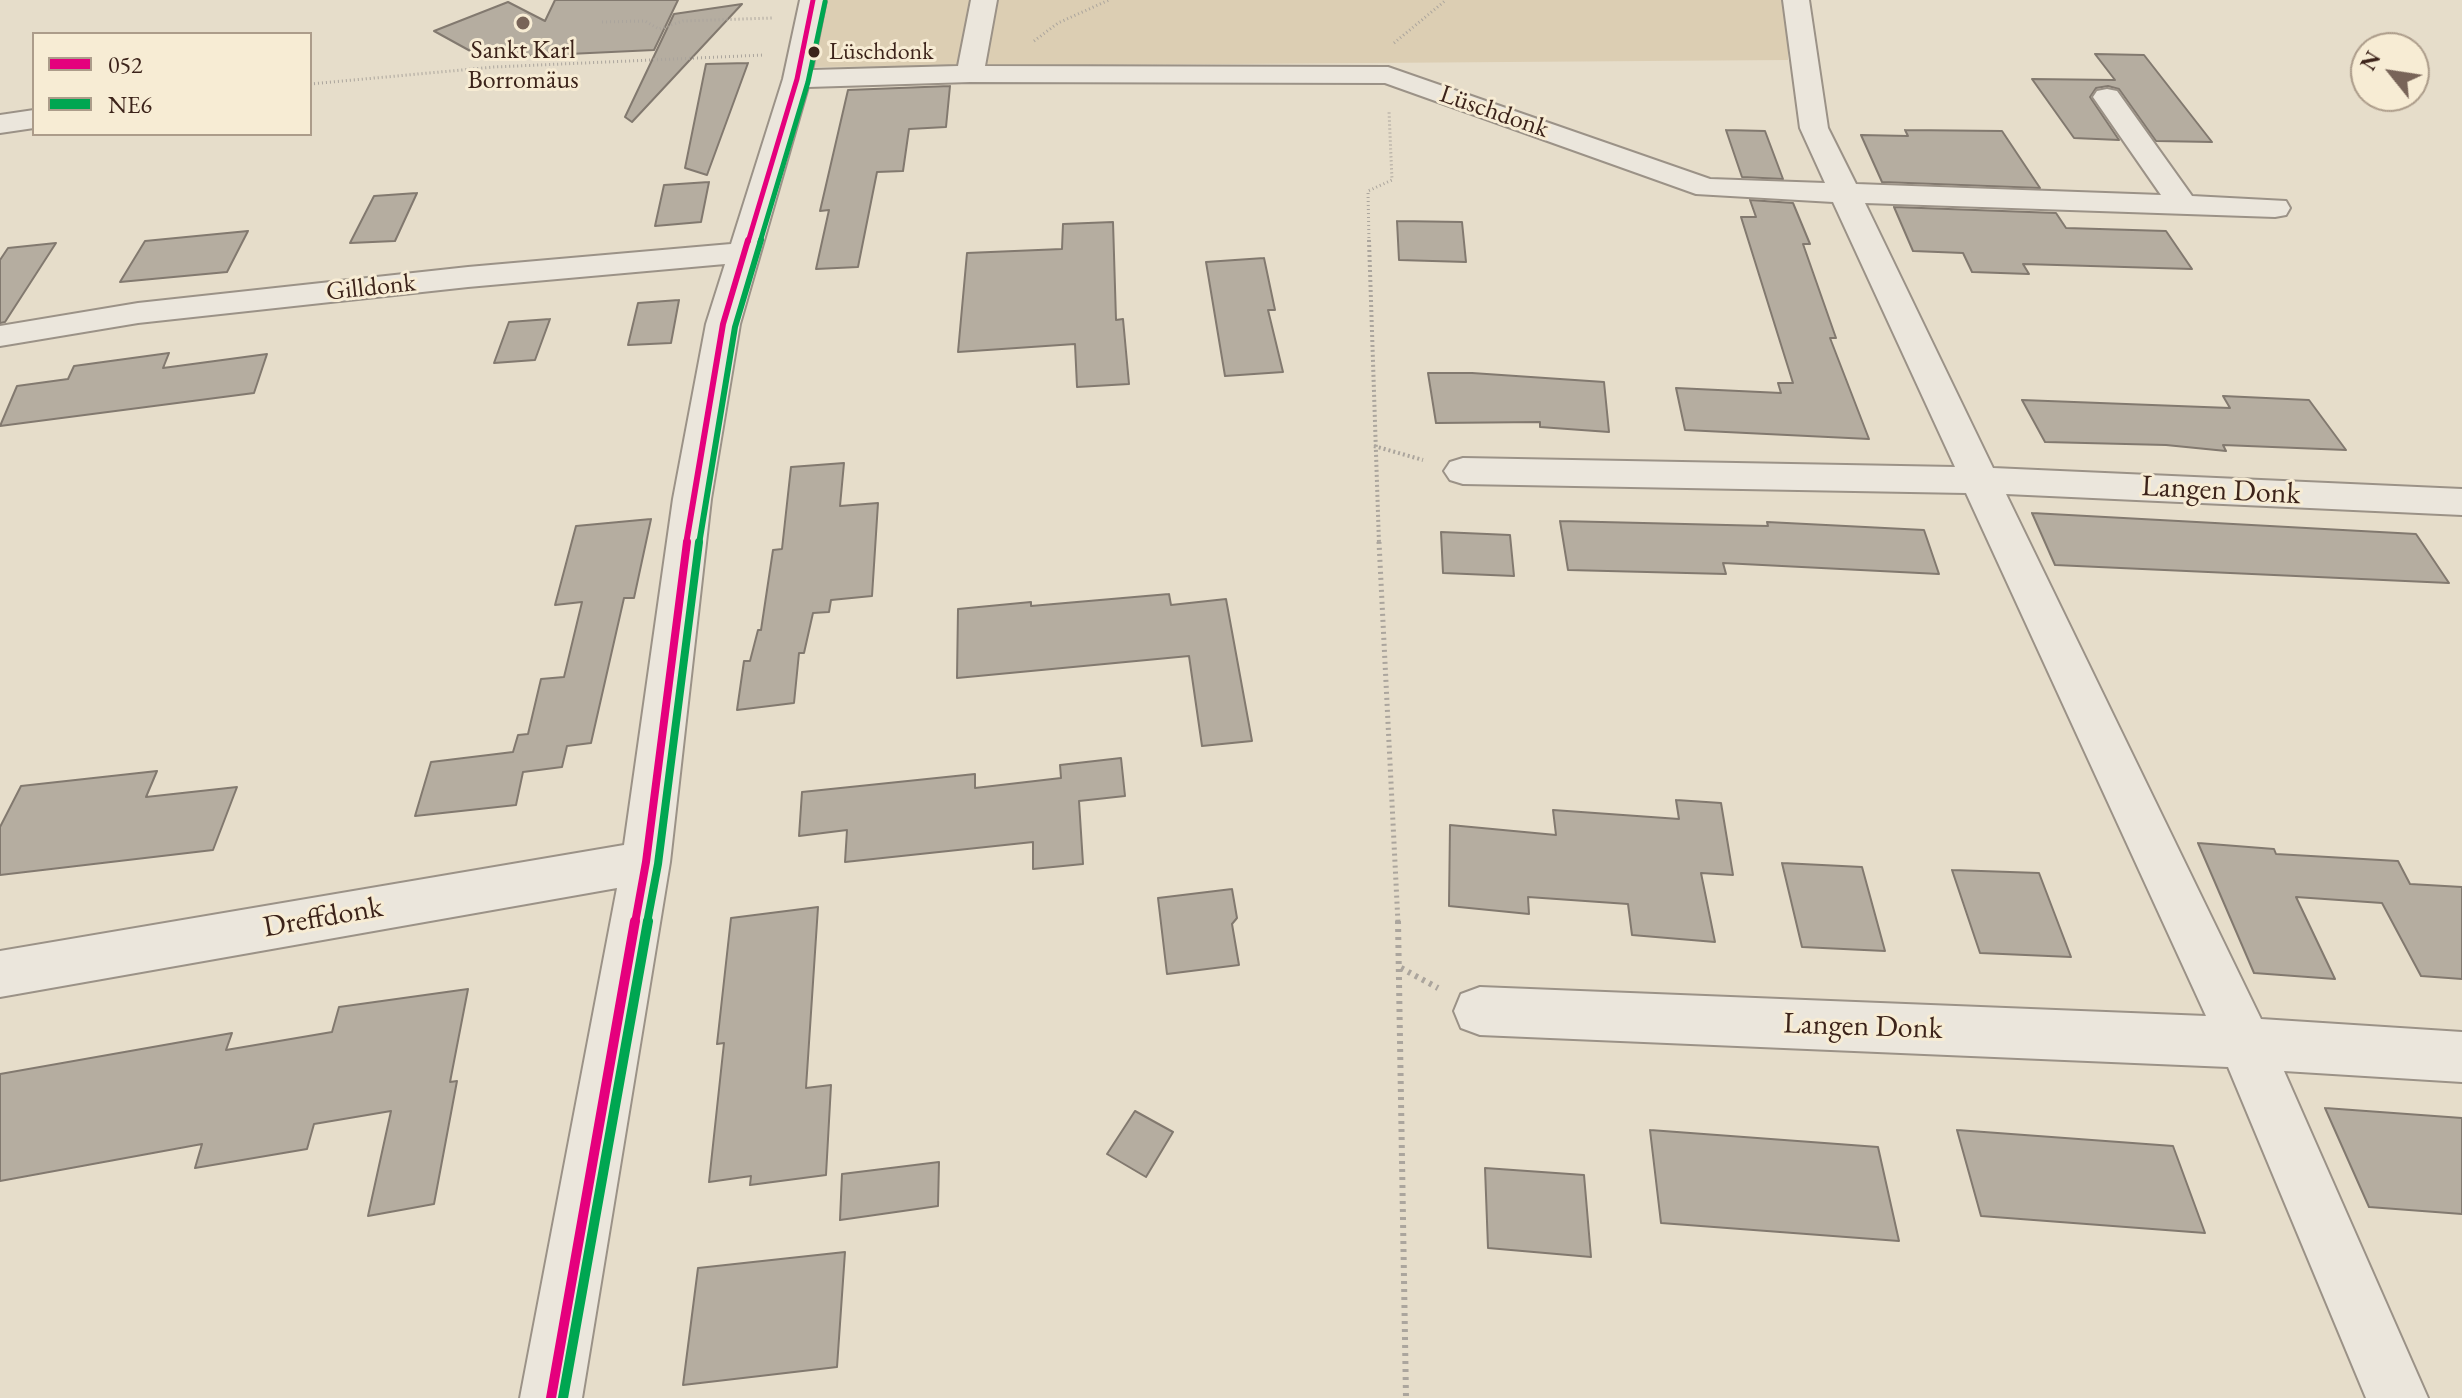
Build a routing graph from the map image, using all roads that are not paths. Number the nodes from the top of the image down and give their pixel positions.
1 (984, 0) edge
2 (1796, 0) edge
3 (805, 37) edge
4 (979, 74) junction
5 (2107, 97) dead end
6 (32, 119) edge
7 (0, 124) edge
8 (1846, 195) junction
9 (2184, 206) junction
10 (2275, 208) dead end
11 (743, 253) junction
12 (0, 336) edge
13 (1463, 471) road end
14 (1980, 480) junction
15 (2462, 502) edge
16 (646, 862) junction
17 (0, 974) edge
18 (1480, 1011) dead end
19 (2245, 1043) junction
20 (2462, 1057) edge
21 (551, 1398) edge
22 (2397, 1398) edge

1 - 4 street
2 - 8 street
3 - 4 street, Lüschdonk
3 - 11 street
4 - 8 street, Lüschdonk
5 - 9 street
6 - 7 street
8 - 9 street, Lüschdonk
8 - 14 street
9 - 10 street, Lüschdonk
11 - 12 street, Gilldonk
11 - 16 street
13 - 14 street, Langen Donk
14 - 15 street, Langen Donk
14 - 19 street
16 - 17 street, Dreffdonk
16 - 21 street
18 - 19 street, Langen Donk
19 - 20 street, Langen Donk
19 - 22 street

